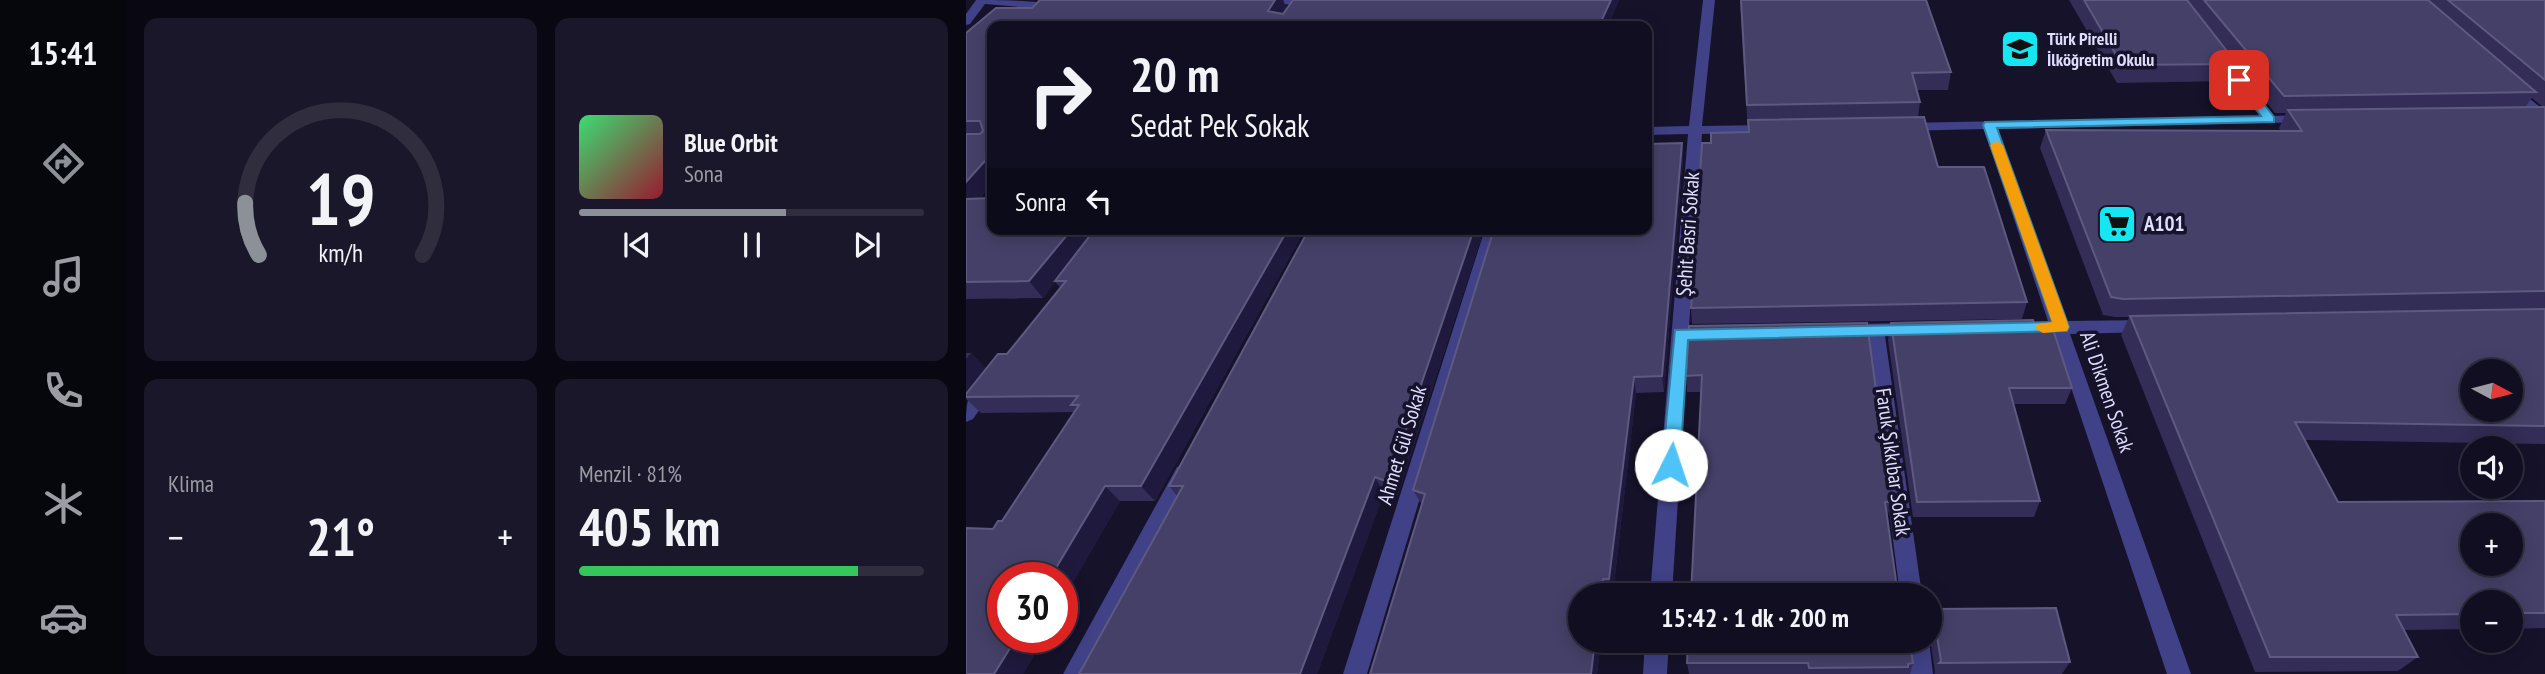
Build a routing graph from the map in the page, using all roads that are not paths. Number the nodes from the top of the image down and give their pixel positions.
1 (982, 0) edge
2 (1342, 0) edge
3 (1709, 0) edge
4 (1300, 1) edge
5 (1245, 3) edge
6 (1069, 7) edge
7 (1288, 18) edge
8 (966, 22) edge
9 (2210, 43) edge
10 (2497, 76) edge
11 (2542, 113) edge
12 (2516, 116) edge
13 (2325, 119) edge
14 (2270, 120) junction
15 (1989, 125) junction
16 (1882, 127) edge
17 (1788, 129) edge
18 (1695, 130) junction
19 (1652, 131) edge
20 (1491, 235) edge
21 (2172, 325) edge
22 (2061, 327) junction
23 (2008, 328) edge
24 (1928, 329) edge
25 (1875, 330) junction
26 (1833, 331) edge
27 (1736, 333) edge
28 (1681, 334) junction
29 (999, 370) edge
30 (966, 414) edge
31 (1192, 458) edge
32 (1662, 583) edge
33 (1909, 583) edge
34 (1656, 653) edge
35 (1919, 653) edge
36 (1075, 674) edge
37 (1355, 674) edge
38 (1655, 674) edge
39 (1922, 674) edge
40 (2179, 674) edge

1 - 6 street
1 - 8 street
2 - 4 street
3 - 18 street, Şehit Basri Sokak
4 - 5 street
4 - 7 street
9 - 14 street
10 - 11 street
11 - 12 street
13 - 14 street
14 - 15 street
15 - 16 street
15 - 22 street, Ali Dikmen Sokak
17 - 18 street
18 - 19 street
18 - 28 street, Şehit Basri Sokak
20 - 37 street, Ahmet Gül Sokak
21 - 22 street
22 - 23 street
22 - 40 street, Ali Dikmen Sokak
24 - 25 street
25 - 26 street
25 - 33 street, Faruk Şıkkıbar Sokak
27 - 28 street
28 - 32 street, Şehit Basri Sokak
29 - 30 street
31 - 36 street
34 - 38 street
35 - 39 street

